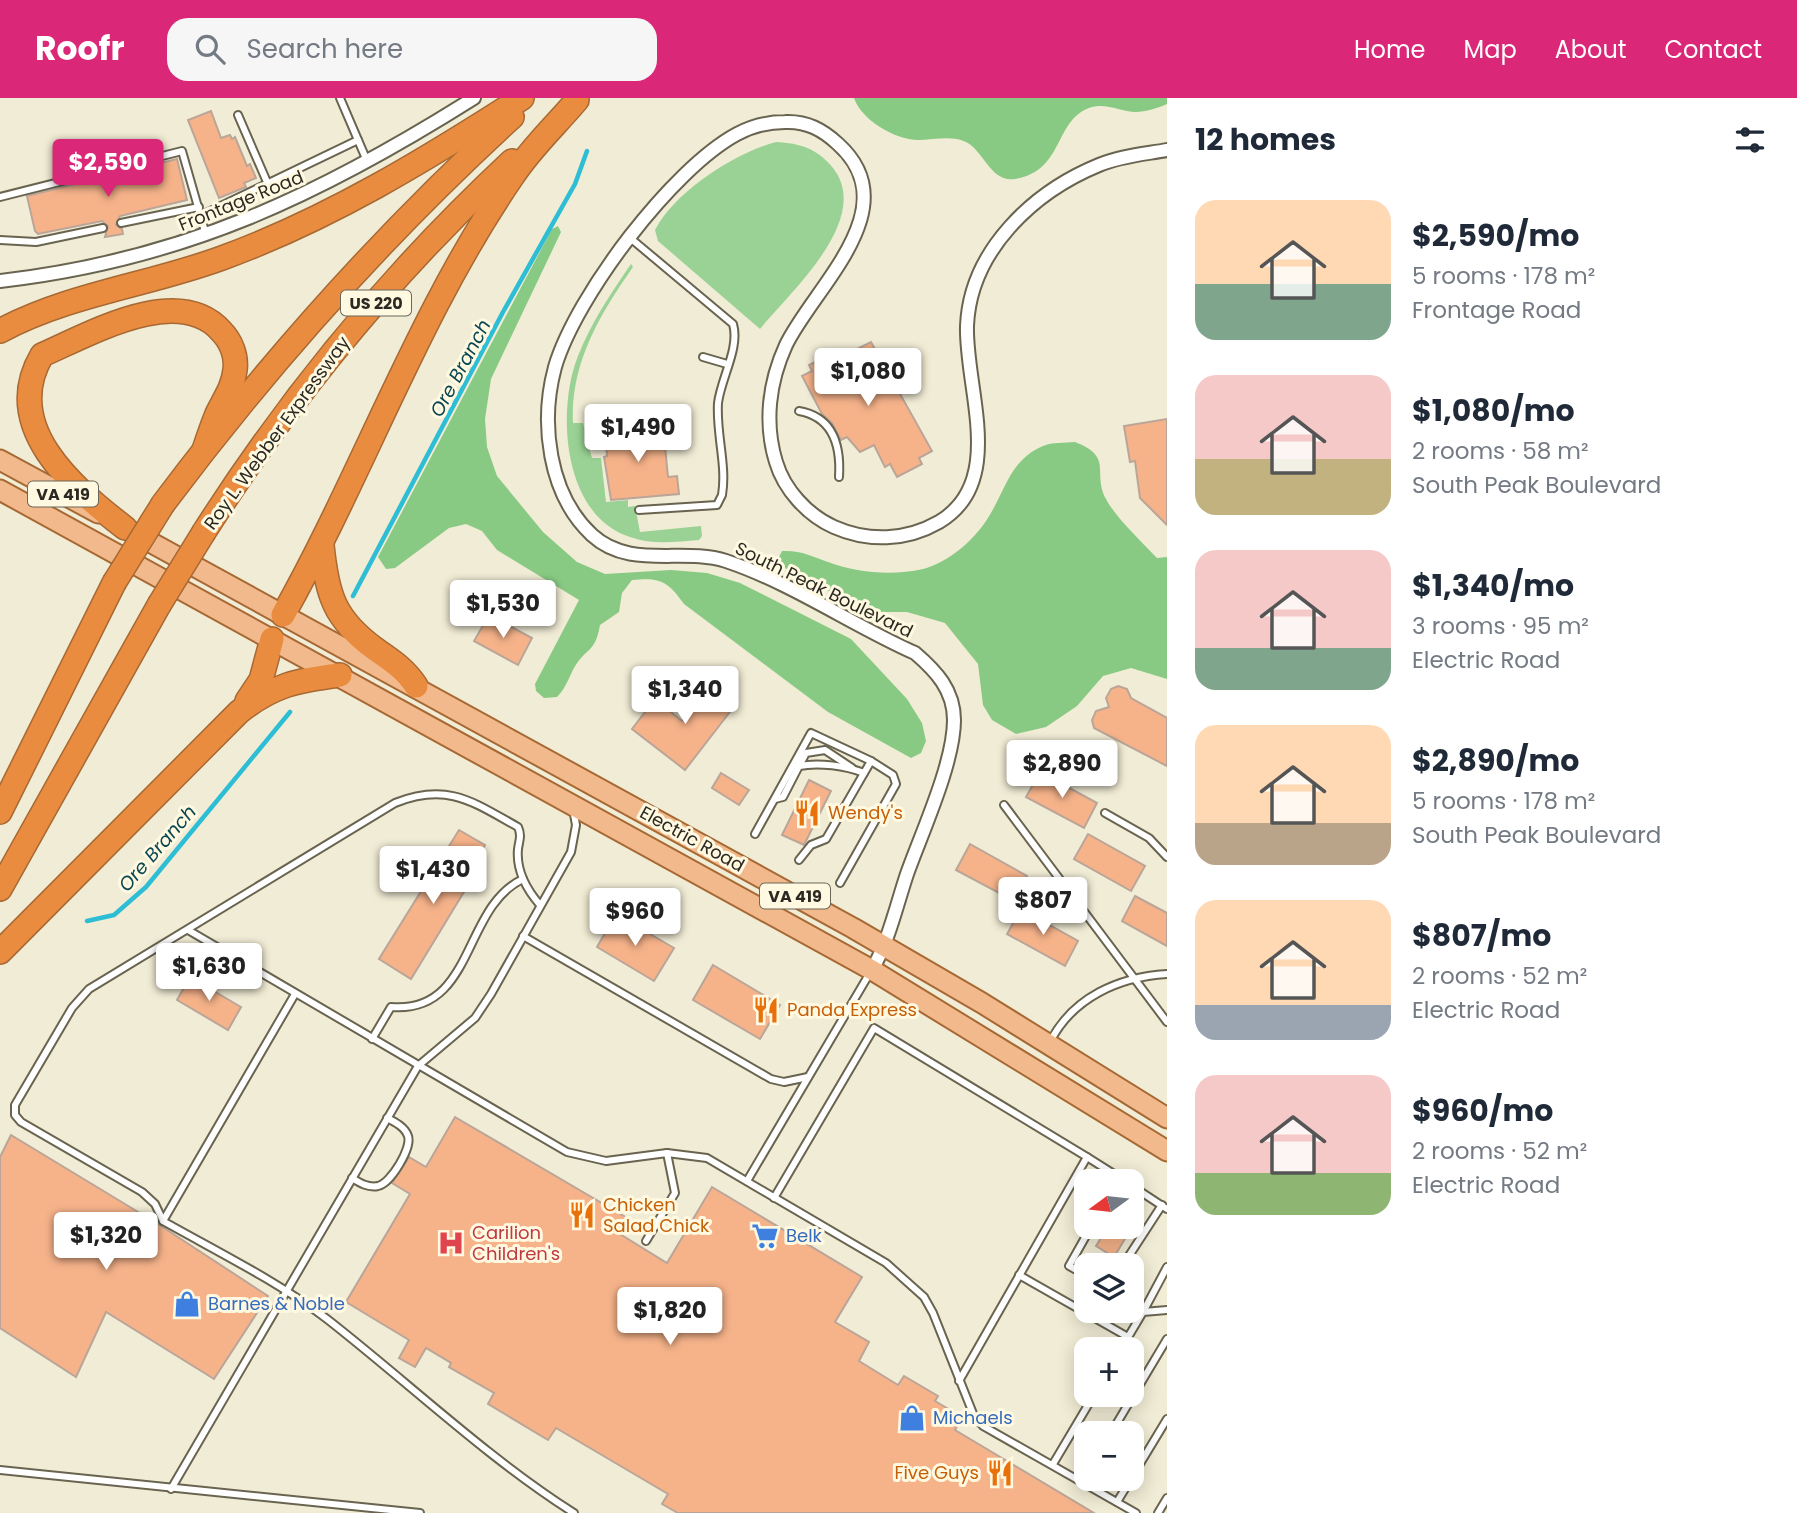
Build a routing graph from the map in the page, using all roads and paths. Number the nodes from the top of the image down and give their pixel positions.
1 (340, 98) edge
2 (474, 98) edge
3 (522, 98) edge
4 (535, 98) edge
5 (578, 99) edge
6 (238, 115) dead end
7 (358, 140) junction
8 (1167, 149) edge
9 (368, 163) junction
10 (267, 183) junction
11 (0, 197) edge
12 (200, 206) junction
13 (202, 215) junction
14 (121, 223) dead end
15 (103, 228) dead end
16 (206, 236) junction
17 (629, 237) junction
18 (0, 240) edge
19 (0, 281) edge
20 (0, 331) edge
21 (703, 357) dead end
22 (727, 364) junction
23 (799, 411) dead end
24 (204, 450) junction
25 (0, 460) edge
26 (838, 477) dead end
27 (0, 490) edge
28 (639, 510) dead end
29 (125, 528) junction
30 (322, 545) junction
31 (283, 615) junction
32 (272, 639) junction
33 (340, 675) junction
34 (416, 686) junction
35 (239, 712) junction
36 (871, 761) junction
37 (799, 766) junction
38 (852, 768) junction
39 (864, 773) junction
40 (775, 799) junction
41 (571, 803) junction
42 (1004, 805) dead end
43 (0, 812) edge
44 (1105, 813) dead end
45 (755, 834) dead end
46 (1167, 857) edge
47 (799, 860) dead end
48 (523, 879) junction
49 (840, 883) dead end
50 (0, 889) edge
51 (540, 905) junction
52 (188, 930) junction
53 (523, 936) junction
54 (885, 947) junction
55 (0, 952) edge
56 (872, 970) junction
57 (1167, 974) edge
58 (1132, 978) junction
59 (295, 994) junction
60 (1167, 1022) edge
61 (372, 1039) junction
62 (1049, 1044) junction
63 (418, 1066) junction
64 (808, 1077) junction
65 (387, 1118) junction
66 (1167, 1118) edge
67 (1167, 1151) edge
68 (667, 1153) junction
69 (1087, 1157) junction
70 (1105, 1169) edge
71 (352, 1178) junction
72 (747, 1181) junction
73 (1144, 1194) edge
74 (774, 1198) junction
75 (1164, 1207) edge
76 (163, 1221) junction
77 (646, 1241) dead end
78 (1131, 1253) edge
79 (1167, 1266) edge
80 (1019, 1275) junction
81 (285, 1291) junction
82 (1074, 1304) edge
83 (1144, 1310) edge
84 (1167, 1310) edge
85 (1144, 1312) edge
86 (1107, 1323) edge
87 (1136, 1323) edge
88 (1128, 1337) joint
89 (1167, 1339) edge
90 (959, 1381) junction
91 (1087, 1407) edge
92 (1167, 1419) edge
93 (1118, 1421) edge
94 (1144, 1458) edge
95 (1053, 1465) junction
96 (0, 1470) edge
97 (1074, 1476) edge
98 (171, 1489) junction
99 (1099, 1491) edge
100 (1124, 1491) edge
101 (1167, 1498) edge
102 (1117, 1502) junction
103 (421, 1513) edge
104 (574, 1513) edge
105 (1136, 1513) edge
106 (1158, 1513) edge

1 - 7 lane
2 - 9 street, Frontage Road
3 - 20 highway
4 - 24 highway, Roy L. Webber Expressway / US 220
5 - 30 highway
5 - 50 highway, Roy L. Webber Expressway / US 220, bridge
6 - 10 lane
7 - 9 lane
7 - 10 lane
8 - 17 street, South Peak Boulevard
9 - 16 street, Frontage Road
10 - 13 lane
11 - 12 lane
12 - 13 lane
12 - 14 lane
13 - 16 lane
15 - 18 lane
16 - 19 street, Frontage Road
17 - 22 lane
17 - 54 street, South Peak Boulevard
21 - 22 lane
22 - 28 lane
23 - 26 lane
24 - 29 highway
24 - 43 highway, Roy L. Webber Expressway / US 220, bridge
25 - 29 main road, VA 419
27 - 32 main road
29 - 31 main road, VA 419
30 - 31 highway
30 - 34 highway
31 - 32 main road
31 - 34 main road, Electric Road / VA 419
32 - 33 main road, VA 419
32 - 35 highway
33 - 35 highway
33 - 41 main road, Electric Road / VA 419
34 - 54 main road, Electric Road / VA 419
35 - 55 highway
36 - 39 lane
36 - 40 lane
36 - 49 lane
37 - 38 lane
37 - 38 lane
37 - 40 lane
38 - 39 lane
39 - 47 lane
40 - 45 lane
41 - 51 lane
41 - 56 main road, Electric Road / VA 419
42 - 58 lane
44 - 46 lane
48 - 51 lane
48 - 52 lane
48 - 61 lane
51 - 53 lane
52 - 59 lane
52 - 76 lane
53 - 63 lane
53 - 64 lane
54 - 56 street, South Peak Boulevard
54 - 62 main road, Electric Road / VA 419
56 - 64 lane
56 - 67 main road, Electric Road / VA 419
57 - 58 lane
58 - 60 lane
58 - 62 lane
59 - 61 lane
59 - 76 lane
61 - 63 lane
62 - 66 main road, Electric Road / VA 419
63 - 65 lane
63 - 68 lane
64 - 72 lane
65 - 71 lane
65 - 71 lane
68 - 72 lane
68 - 77 lane
69 - 70 lane
69 - 74 lane
69 - 80 lane
71 - 81 lane
72 - 74 lane
73 - 75 lane
74 - 90 lane
75 - 78 lane
76 - 81 lane
79 - 83 lane
80 - 82 lane
80 - 90 lane
81 - 98 lane
81 - 104 lane
84 - 85 lane
86 - 88 lane
87 - 88 lane
89 - 93 lane
90 - 95 lane
91 - 95 lane
92 - 94 lane
95 - 97 lane
96 - 98 lane
98 - 103 lane
99 - 102 lane
100 - 102 lane
101 - 106 lane
102 - 105 lane

